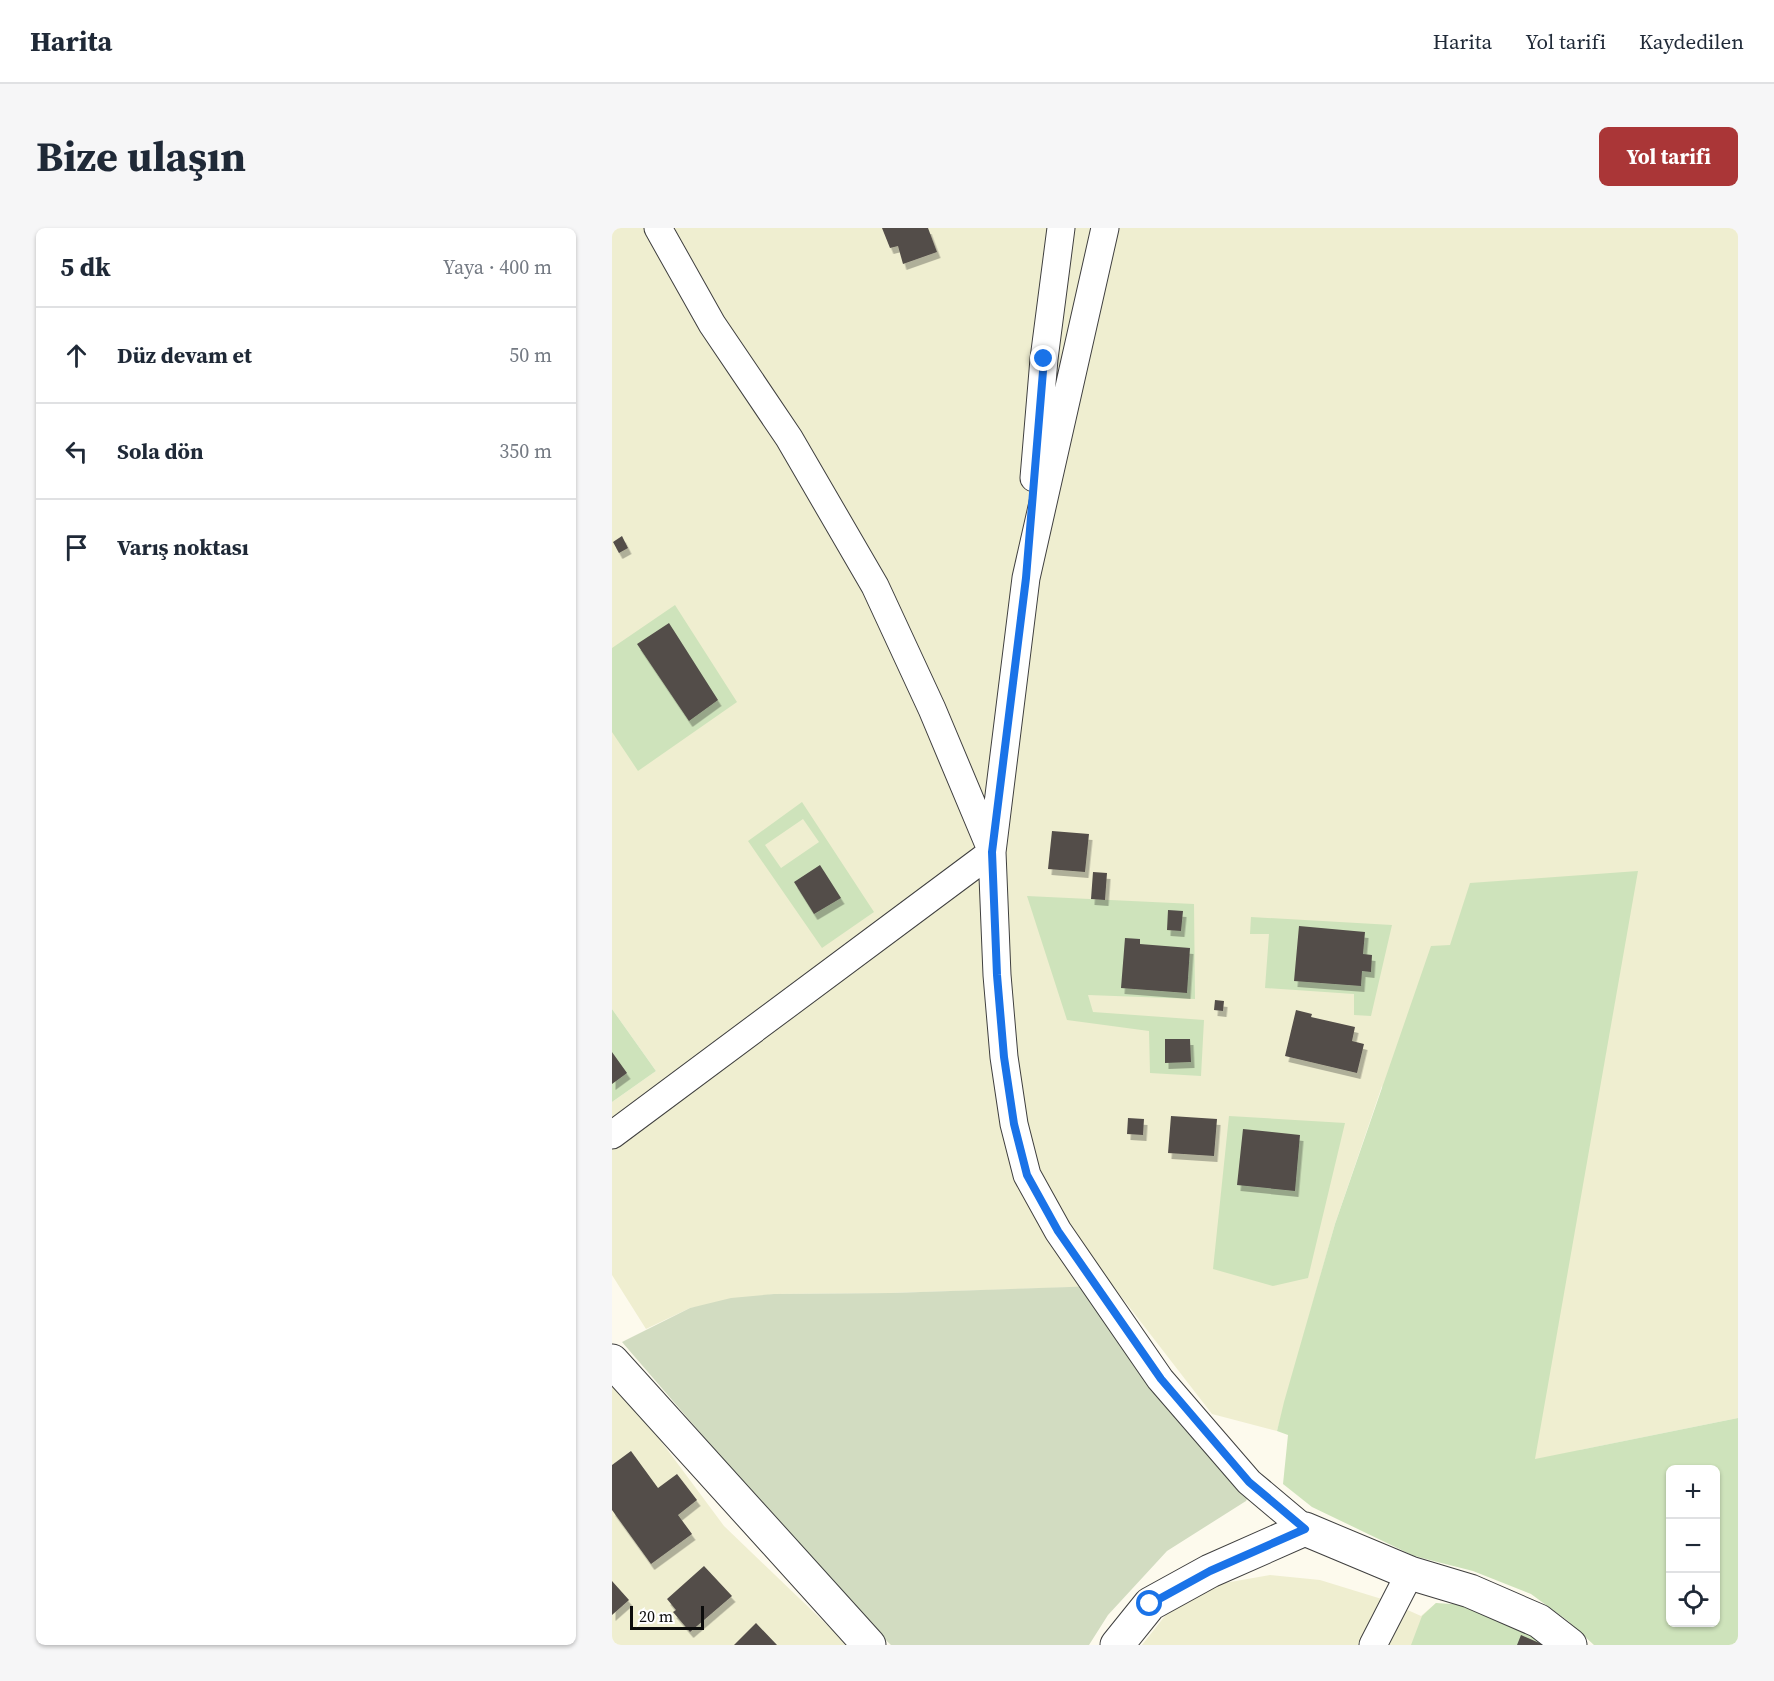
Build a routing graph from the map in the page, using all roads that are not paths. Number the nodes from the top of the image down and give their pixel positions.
1 (658, 228) edge
2 (1061, 228) edge
3 (1105, 228) edge
4 (1026, 578) junction
5 (992, 852) junction
6 (612, 1135) edge
7 (612, 1361) edge
8 (1305, 1529) junction
9 (1410, 1573) junction
10 (869, 1645) edge
11 (1117, 1645) edge
12 (1373, 1645) edge
13 (1570, 1645) edge

1 - 5 street
2 - 4 street
3 - 4 street
4 - 5 street
5 - 6 street
5 - 8 street
7 - 10 street
8 - 9 street
8 - 11 street
9 - 12 street
9 - 13 street

